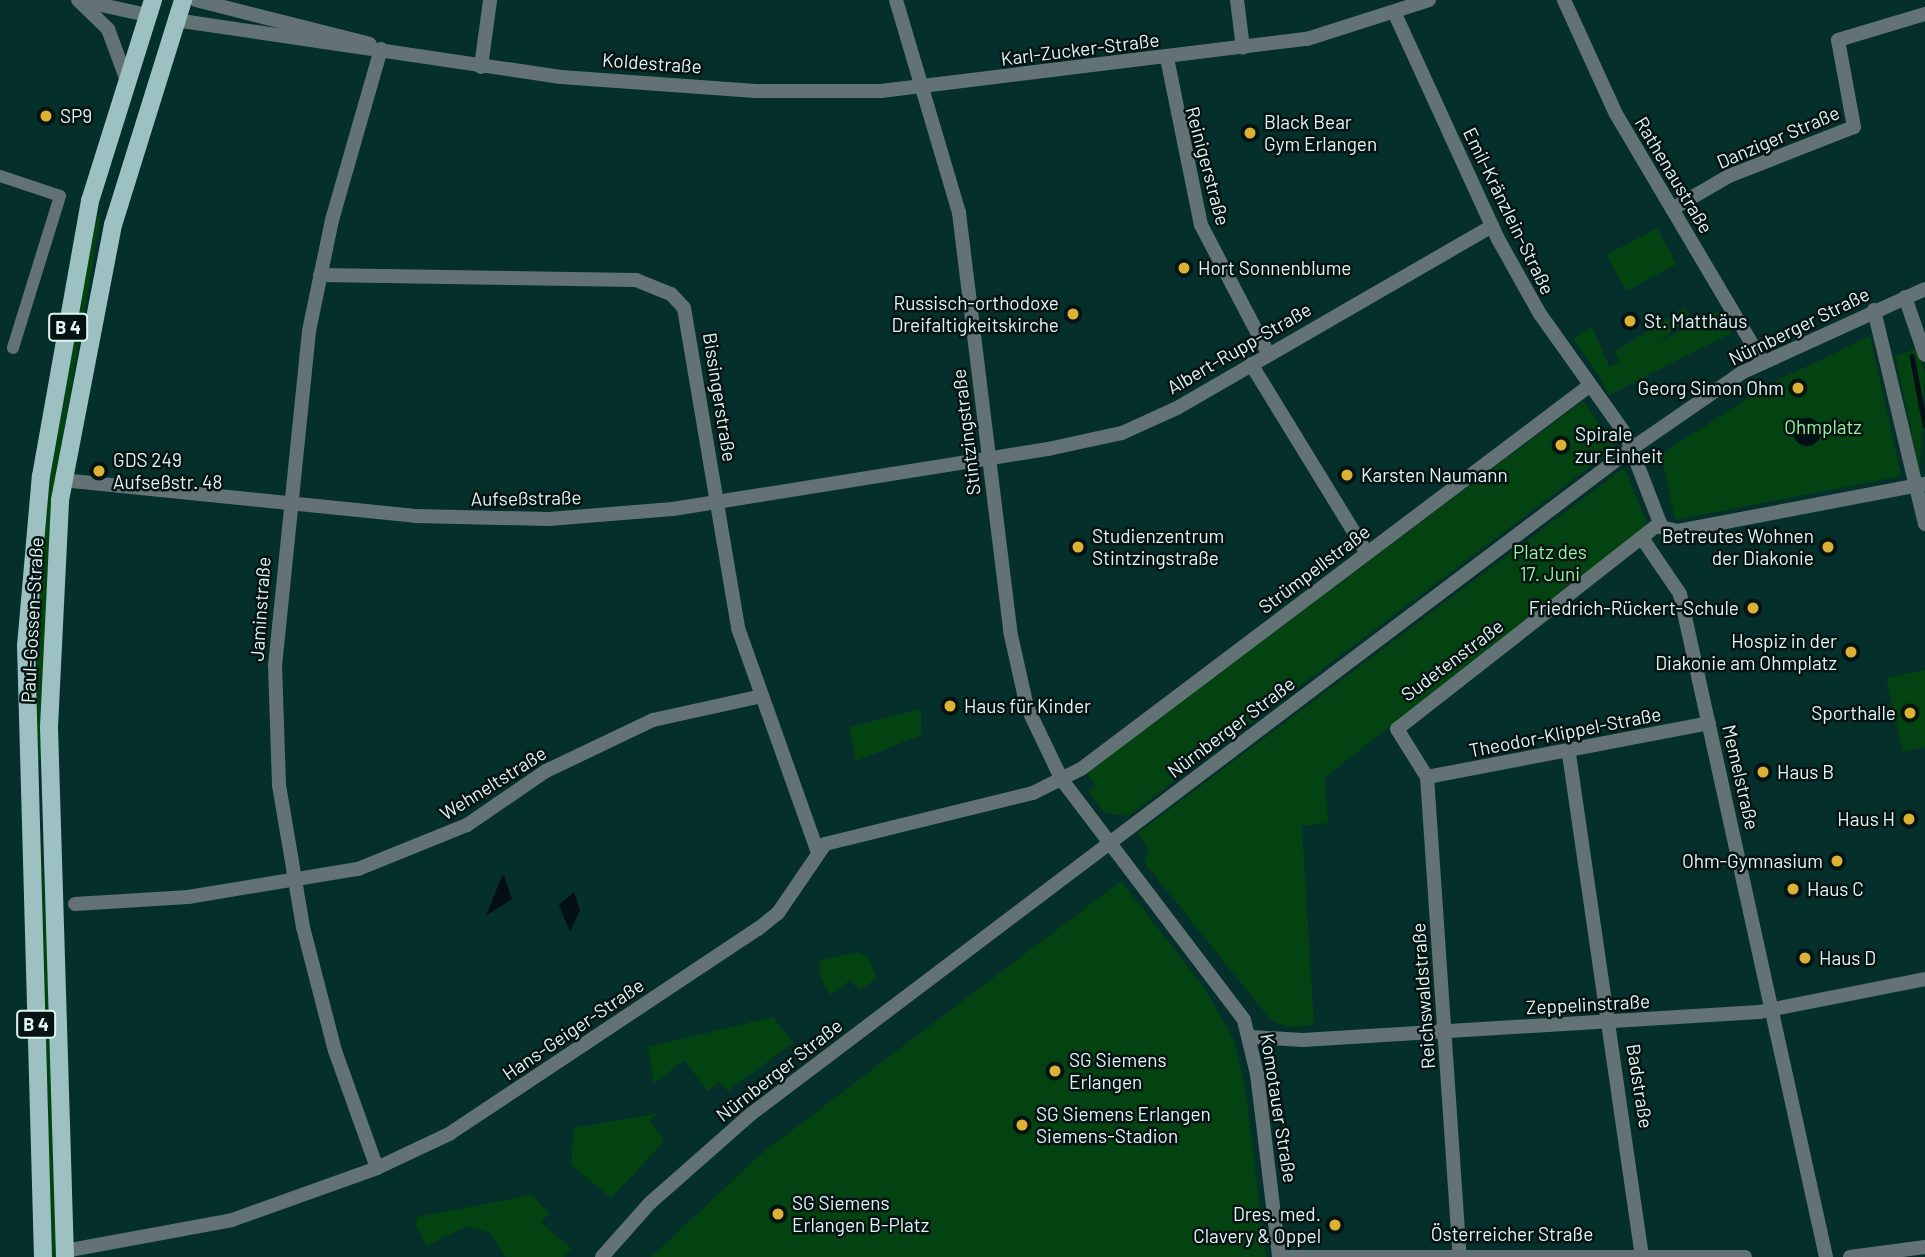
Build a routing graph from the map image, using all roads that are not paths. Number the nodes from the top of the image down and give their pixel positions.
1 (78, 0) edge
2 (183, 0) edge
3 (196, 0) edge
4 (490, 0) edge
5 (895, 0) edge
6 (1237, 0) edge
7 (1429, 0) edge
8 (1564, 0) edge
9 (150, 7) edge
10 (1395, 14) junction
11 (1925, 14) edge
12 (174, 20) junction
13 (1242, 48) junction
14 (381, 49) junction
15 (1167, 58) junction
16 (481, 66) junction
17 (126, 78) junction
18 (923, 87) junction
19 (0, 176) edge
20 (1672, 209) junction
21 (87, 223) junction
22 (113, 225) junction
23 (1492, 226) junction
24 (320, 275) junction
25 (1925, 289) edge
26 (1905, 297) junction
27 (1874, 310) junction
28 (13, 348) dead end
29 (1268, 353) junction
30 (1925, 355) edge
31 (1763, 363) junction
32 (1251, 364) junction
33 (1589, 386) junction
34 (1631, 449) junction
35 (989, 458) junction
36 (62, 480) junction
37 (1921, 484) edge
38 (716, 501) junction
39 (287, 504) junction
40 (1925, 524) edge
41 (1659, 527) junction
42 (1644, 541) junction
43 (1367, 552) junction
44 (758, 697) junction
45 (1709, 723) junction
46 (25, 737) junction
47 (49, 737) junction
48 (1569, 754) junction
49 (1427, 776) junction
50 (1062, 780) junction
51 (1110, 842) junction
52 (817, 850) junction
53 (295, 884) junction
54 (75, 904) dead end
55 (1925, 979) edge
56 (1773, 1010) junction
57 (1611, 1021) junction
58 (1445, 1031) junction
59 (1251, 1037) junction
60 (377, 1168) junction
61 (1925, 1247) edge
62 (65, 1254) edge
63 (1642, 1255) edge
64 (1460, 1256) edge
65 (43, 1257) edge
66 (602, 1257) edge
67 (1279, 1257) edge
68 (1745, 1257) edge
69 (1826, 1257) edge
70 (1850, 1257) edge

1 - 9 street
1 - 17 street
2 - 12 main road, Paul-Gossen-Straße / B 4
3 - 14 street, Koldestraße
4 - 16 street
5 - 18 street, Stintzingstraße
6 - 13 street
7 - 10 street, Karl-Zucker-Straße
8 - 20 street, Rathenaustraße
9 - 12 main road, Koldestraße
9 - 17 main road, Paul-Gossen-Straße / B 4
10 - 13 street, Karl-Zucker-Straße
10 - 23 street, Emil-Kränzlein-Straße
11 - 20 street, Danziger Straße
12 - 14 street, Koldestraße
12 - 22 main road, Paul-Gossen-Straße / B 4
13 - 15 street, Karl-Zucker-Straße
14 - 16 street, Koldestraße
14 - 24 street, Jaminstraße
15 - 18 street, Karl-Zucker-Straße
15 - 29 street, Reinigerstraße
16 - 18 street, Koldestraße
17 - 21 main road, Paul-Gossen-Straße / B 4
18 - 35 street, Stintzingstraße
19 - 28 street
20 - 31 street, Rathenaustraße
21 - 22 main road
21 - 46 main road, Paul-Gossen-Straße / B 4
22 - 36 main road, Paul-Gossen-Straße / B 4
23 - 29 street, Albert-Rupp-Straße
23 - 33 street, Emil-Kränzlein-Straße
24 - 38 street, Bissingerstraße
24 - 39 street, Jaminstraße
25 - 26 street, Nürnberger Straße
26 - 27 street, Nürnberger Straße
26 - 30 street
27 - 31 street, Nürnberger Straße
27 - 37 street
29 - 32 street, Albert-Rupp-Straße
31 - 34 street, Nürnberger Straße
32 - 35 street, Albert-Rupp-Straße
32 - 43 street
33 - 34 street, Emil-Kränzlein-Straße
33 - 43 street, Strümpellstraße
34 - 41 street
34 - 51 street, Nürnberger Straße
35 - 38 street, Aufseßstraße
35 - 50 street, Stintzingstraße
36 - 39 street, Aufseßstraße
36 - 47 main road, Paul-Gossen-Straße / B 4
37 - 40 street
37 - 41 street
38 - 39 street, Aufseßstraße
38 - 44 street, Bissingerstraße
39 - 53 street, Jaminstraße
41 - 42 street
42 - 45 street, Memelstraße
42 - 49 street, Sudetenstraße
43 - 50 street, Strümpellstraße
44 - 52 street, Bissingerstraße
44 - 53 street, Wehneltstraße
45 - 48 street, Theodor-Klippel-Straße
45 - 56 street, Memelstraße
46 - 47 main road
46 - 65 main road, Paul-Gossen-Straße / B 4
47 - 62 main road, Paul-Gossen-Straße / B 4
48 - 49 street, Theodor-Klippel-Straße
48 - 57 street, Badstraße
49 - 58 street, Reichswaldstraße
50 - 51 street, Stintzingstraße
50 - 52 street
51 - 59 street, Komotauer Straße
51 - 66 street, Nürnberger Straße
52 - 60 street, Hans-Geiger-Straße
53 - 54 street, Wehneltstraße
53 - 60 street, Jaminstraße
55 - 56 street, Zeppelinstraße
56 - 57 street, Zeppelinstraße
56 - 69 street, Memelstraße
57 - 58 street, Zeppelinstraße
57 - 63 street, Badstraße
58 - 59 street, Zeppelinstraße
58 - 64 street, Reichswaldstraße
59 - 67 street, Komotauer Straße
60 - 62 street, Hans-Geiger-Straße
61 - 70 street
63 - 64 street, Österreicher Straße
63 - 68 street, Österreicher Straße
64 - 67 street, Österreicher Straße

